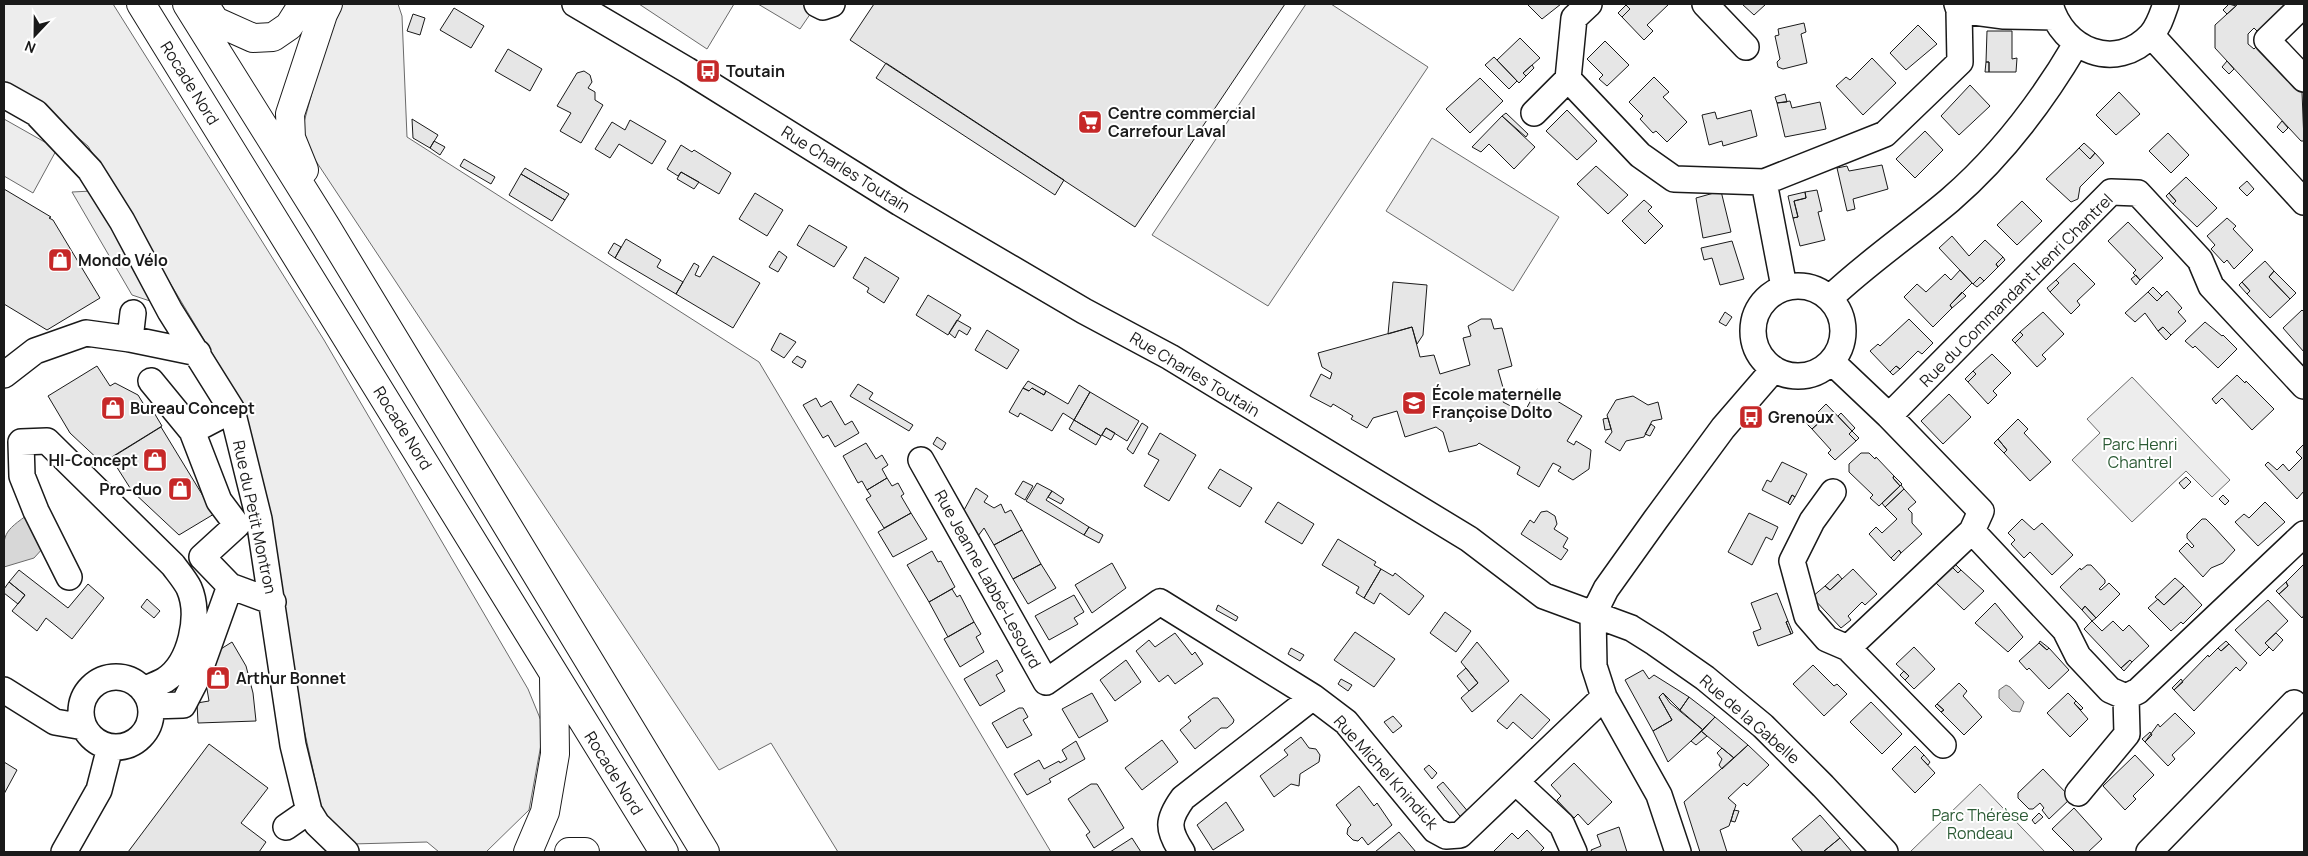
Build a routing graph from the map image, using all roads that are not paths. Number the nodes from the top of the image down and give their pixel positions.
1 (141, 4) edge
2 (188, 4) edge
3 (204, 4) edge
4 (304, 4) edge
5 (328, 4) edge
6 (575, 4) edge
7 (817, 4) edge
8 (832, 4) edge
9 (1589, 4) edge
10 (1705, 4) edge
11 (2166, 4) edge
12 (2304, 4) edge
13 (1958, 7) edge
14 (2052, 10) edge
15 (2151, 35) junction
16 (2076, 44) junction
17 (1746, 48) dead end
18 (1568, 79) junction
19 (2304, 79) edge
20 (4, 95) edge
21 (1534, 114) dead end
22 (1764, 182) junction
23 (2304, 202) edge
24 (325, 225) junction
25 (1784, 287) junction
26 (1830, 298) junction
27 (133, 313) dead end
28 (130, 339) junction
29 (198, 354) junction
30 (1832, 362) junction
31 (1774, 369) junction
32 (4, 375) edge
33 (151, 381) dead end
34 (2304, 386) edge
35 (232, 410) junction
36 (1889, 416) junction
37 (192, 431) junction
38 (922, 460) dead end
39 (1833, 492) dead end
40 (1972, 531) junction
41 (2304, 534) edge
42 (69, 577) dead end
43 (230, 586) junction
44 (273, 602) junction
45 (1593, 615) junction
46 (1848, 648) junction
47 (554, 676) junction
48 (4, 690) edge
49 (1313, 697) junction
50 (1604, 697) junction
51 (2126, 697) junction
52 (147, 698) junction
53 (2294, 704) dead end
54 (84, 727) junction
55 (1942, 745) dead end
56 (110, 747) junction
57 (1516, 782) junction
58 (2078, 793) dead end
59 (309, 811) junction
60 (286, 827) dead end
61 (1569, 850) edge
62 (64, 852) edge
63 (346, 852) edge
64 (528, 852) edge
65 (569, 852) edge
66 (585, 852) edge
67 (664, 852) edge
68 (705, 852) edge
69 (1182, 852) edge
70 (1678, 852) edge
71 (1885, 852) edge
72 (2149, 852) edge

1 - 47 main road, Rocade Nord
2 - 24 main road
3 - 4 main road
5 - 24 main road
6 - 45 street, Rue Charles Toutain
7 - 8 street
9 - 18 street
10 - 17 street
11 - 15 street
12 - 19 street
13 - 14 street
13 - 22 street
14 - 16 street
15 - 16 street
15 - 23 street
16 - 26 street
18 - 21 street
18 - 22 street
20 - 29 street, Rue du Petit Montron
22 - 25 street
24 - 68 main road
25 - 26 street
25 - 31 street
26 - 30 street
27 - 28 street
28 - 29 street
28 - 32 street
29 - 35 street, Rue du Petit Montron
30 - 31 street
30 - 36 street
31 - 45 street
33 - 37 street
34 - 36 street, Rue du Commandant Henri Chantrel
35 - 37 street
35 - 44 street, Rue du Petit Montron
36 - 40 street
37 - 43 street
38 - 49 street, Rue Jeanne Labbé-Lesourd
39 - 46 street
40 - 46 street
40 - 51 street
41 - 51 street
42 - 52 street
43 - 44 street
43 - 52 street
44 - 59 street, Rue du Petit Montron
45 - 50 street
45 - 71 street, Rue de la Gabelle
46 - 55 street
47 - 64 main road
47 - 67 main road, Rocade Nord
48 - 54 street
49 - 57 street, Rue Michel Knindick
49 - 69 street
50 - 57 street, Rue Michel Knindick
50 - 70 street
51 - 58 street
52 - 54 street
52 - 56 street
53 - 72 street
54 - 56 street
56 - 62 street
57 - 61 street
59 - 60 street
59 - 63 street, Rue du Petit Montron
65 - 66 main road

